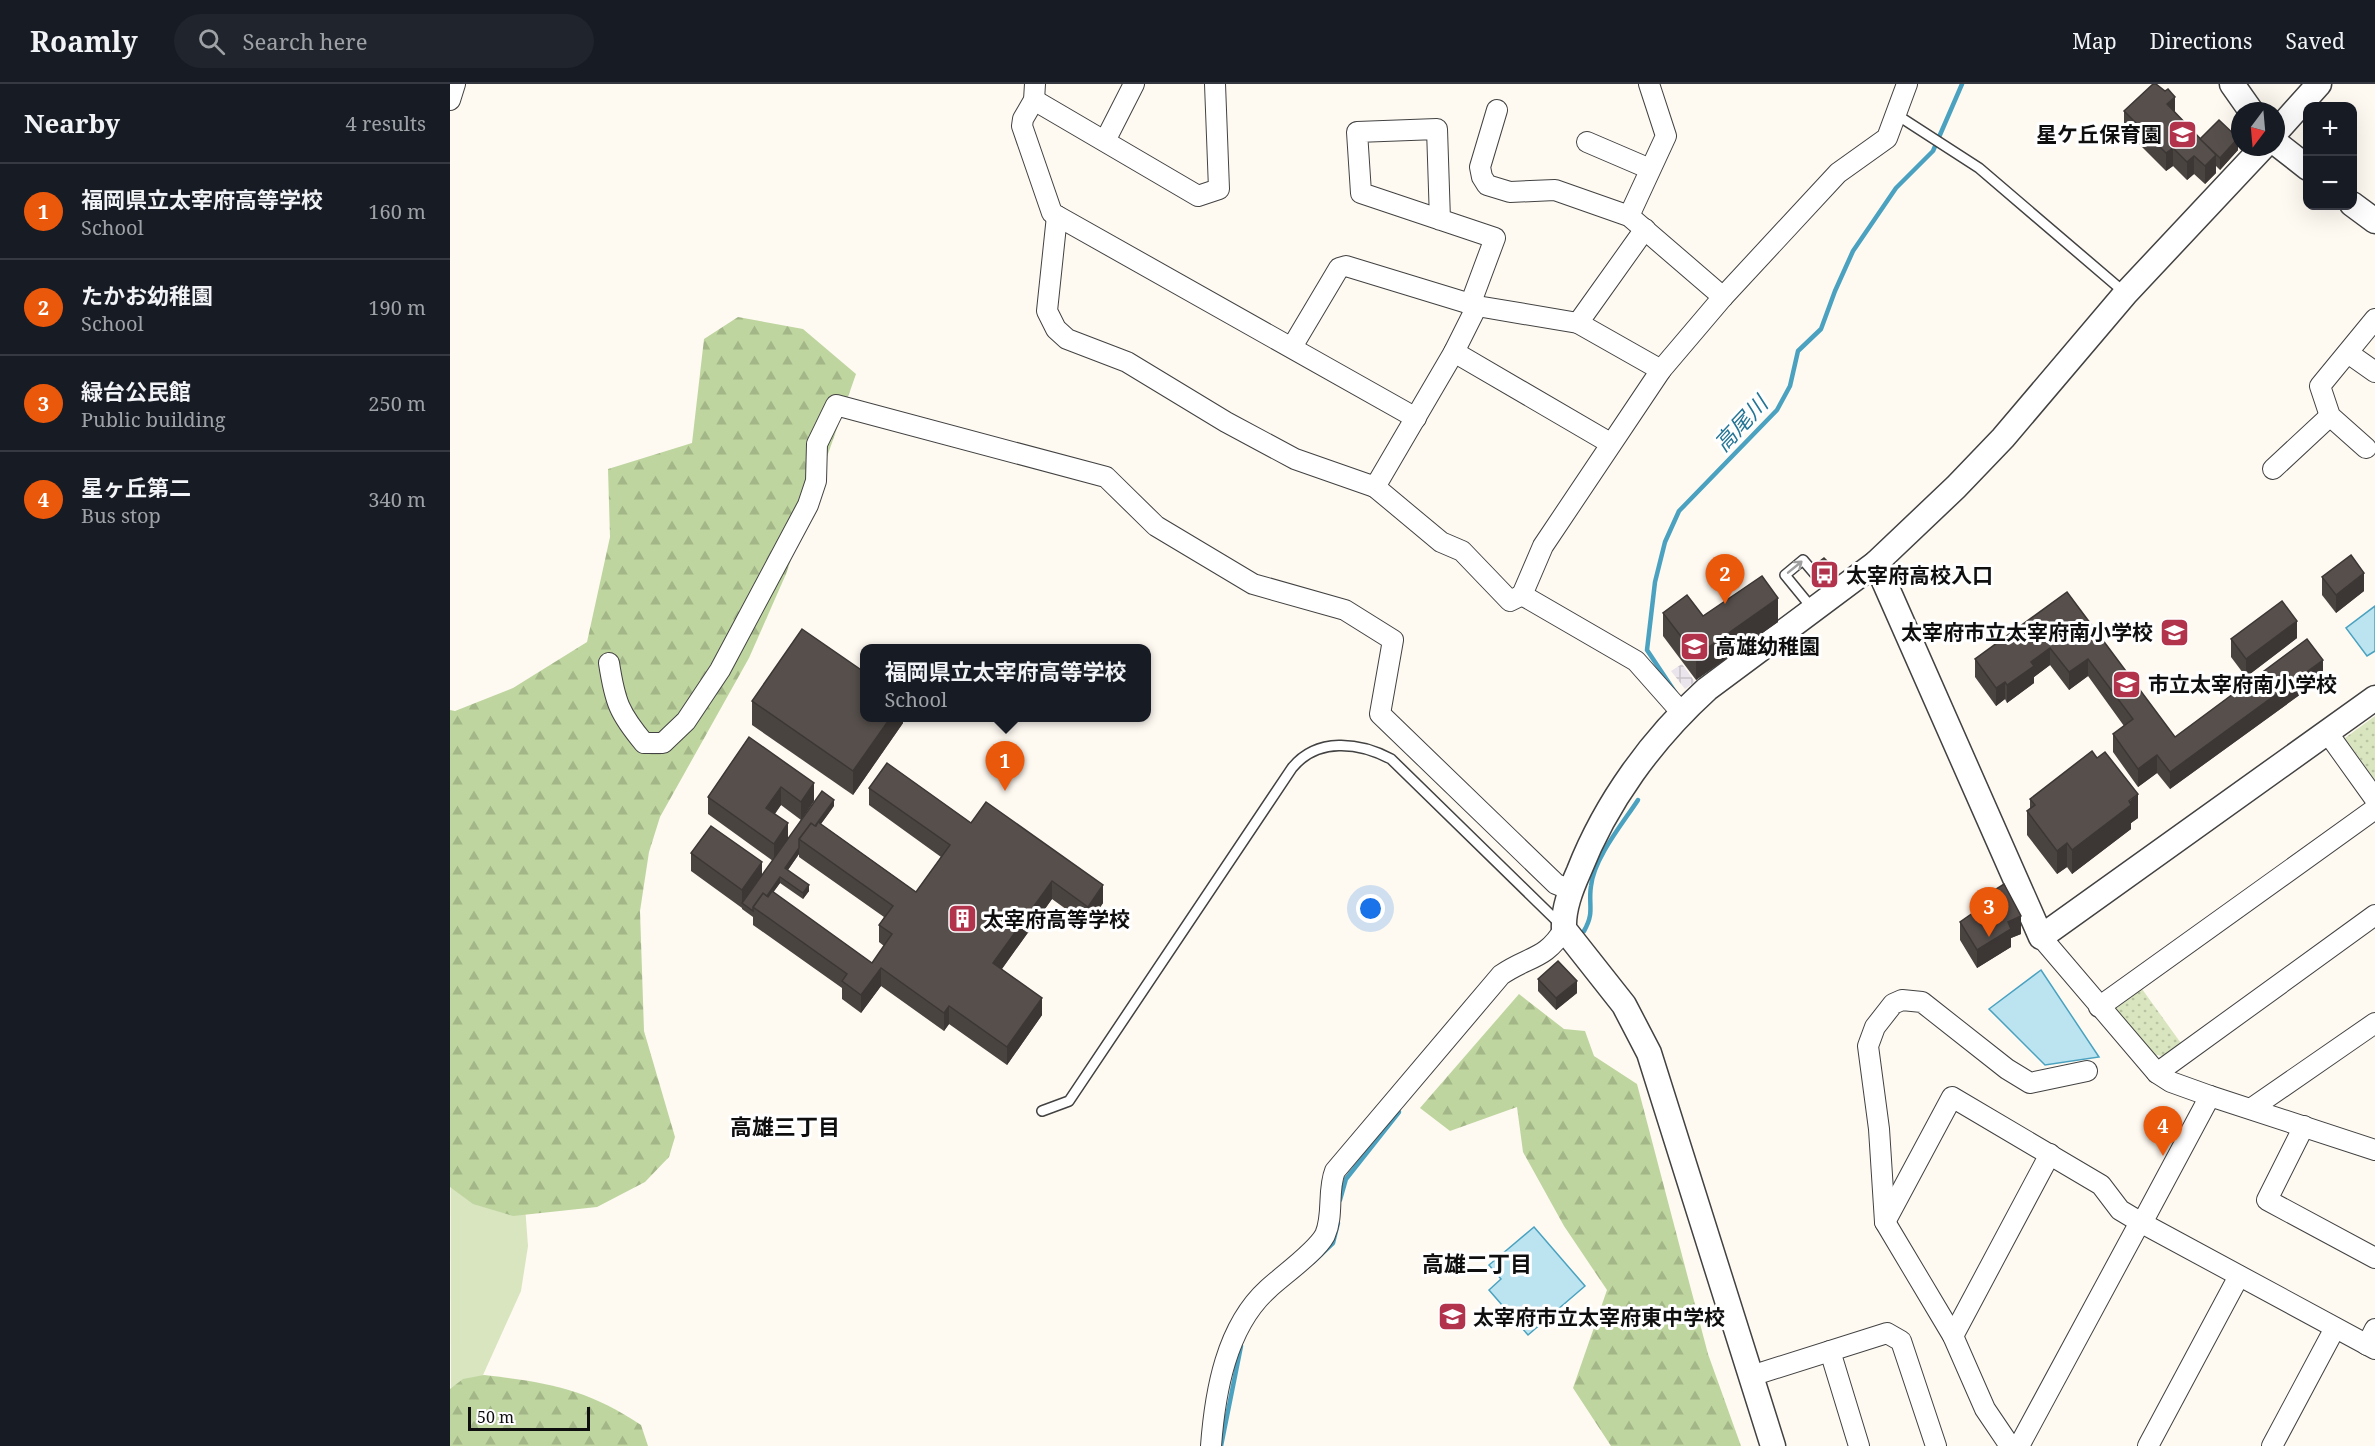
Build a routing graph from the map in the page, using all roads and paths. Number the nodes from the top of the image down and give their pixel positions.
1 (455, 84) edge
2 (1134, 84) edge
3 (1215, 84) edge
4 (1649, 84) edge
5 (1907, 84) edge
6 (2232, 84) edge
7 (2319, 84) edge
8 (1034, 92) edge
9 (450, 100) edge
10 (2245, 102) edge
11 (1497, 110) dead end
12 (1897, 115) junction
13 (2285, 122) edge
14 (1105, 141) junction
15 (1587, 142) dead end
16 (2285, 150) edge
17 (2255, 156) edge
18 (2303, 165) edge
19 (1650, 169) junction
20 (2357, 208) edge
21 (1057, 216) junction
22 (1629, 216) junction
23 (1440, 220) junction
24 (2375, 221) edge
25 (1645, 229) junction
26 (2126, 293) junction
27 (1723, 297) junction
28 (1474, 305) junction
29 (2375, 319) edge
30 (1578, 323) junction
31 (1292, 347) junction
32 (1454, 352) junction
33 (2348, 353) junction
34 (1661, 370) junction
35 (2375, 372) edge
36 (2330, 416) junction
37 (1416, 418) junction
38 (1610, 443) junction
39 (2366, 448) dead end
40 (2273, 469) dead end
41 (1375, 488) junction
42 (1876, 564) junction
43 (1522, 595) junction
44 (1833, 595) junction
45 (1813, 610) junction
46 (609, 663) dead end
47 (2375, 698) edge
48 (1682, 713) junction
49 (2327, 732) junction
50 (2375, 799) edge
51 (2375, 808) edge
52 (1571, 890) junction
53 (2375, 915) edge
54 (1564, 929) junction
55 (2041, 937) junction
56 (2100, 1007) junction
57 (2375, 1023) edge
58 (2087, 1071) dead end
59 (2157, 1073) junction
60 (2210, 1096) junction
61 (2252, 1108) junction
62 (1042, 1110) dead end
63 (2304, 1126) junction
64 (2375, 1132) edge
65 (2367, 1147) edge
66 (2049, 1154) junction
67 (1885, 1222) junction
68 (2141, 1222) junction
69 (2375, 1258) edge
70 (2239, 1276) junction
71 (2335, 1328) junction
72 (1953, 1336) junction
73 (2372, 1341) edge
74 (1830, 1351) junction
75 (1750, 1376) junction
76 (1211, 1446) edge
77 (1773, 1446) edge
78 (1859, 1446) edge
79 (1936, 1446) edge
80 (2010, 1446) edge
81 (2019, 1446) edge
82 (2148, 1446) edge
83 (2272, 1446) edge

1 - 9 street
2 - 14 street
3 - 14 street
4 - 19 street
5 - 12 street
6 - 10 street
7 - 13 street
8 - 14 street
8 - 21 street
11 - 22 street
12 - 26 lane
12 - 27 street
15 - 19 street
16 - 18 street
17 - 26 street
19 - 22 street
20 - 24 street
21 - 31 street
21 - 41 street
22 - 25 street
23 - 23 street
23 - 28 street
25 - 27 street
25 - 30 street
26 - 42 street
27 - 34 street
28 - 30 street
28 - 31 street
28 - 32 street
29 - 33 street
30 - 34 street
31 - 37 street
32 - 37 street
32 - 38 street
33 - 35 street
33 - 36 street
34 - 38 street
36 - 39 street
36 - 40 street
37 - 41 street
38 - 43 street
41 - 43 street
42 - 44 street
42 - 55 street
43 - 48 street
44 - 45 street
45 -> 44 lane
45 - 48 street
46 - 52 street
47 - 49 street
48 - 52 street
49 - 50 street
49 - 55 street
51 - 56 street
52 - 54 street
53 - 59 street
54 - 62 lane
54 - 75 street
54 - 76 street
55 - 56 street
56 - 59 street
57 - 61 street
58 - 67 street
59 - 60 street
60 - 61 street
60 - 68 street
61 - 63 street
63 - 65 street
63 - 69 street
64 - 65 street
66 - 67 street
66 - 68 street
66 - 72 street
67 - 72 street
68 - 70 street
68 - 81 street
70 - 71 street
70 - 82 street
71 - 73 street
71 - 83 street
72 - 80 street
74 - 75 street
74 - 78 street
74 - 79 street
75 - 77 street

